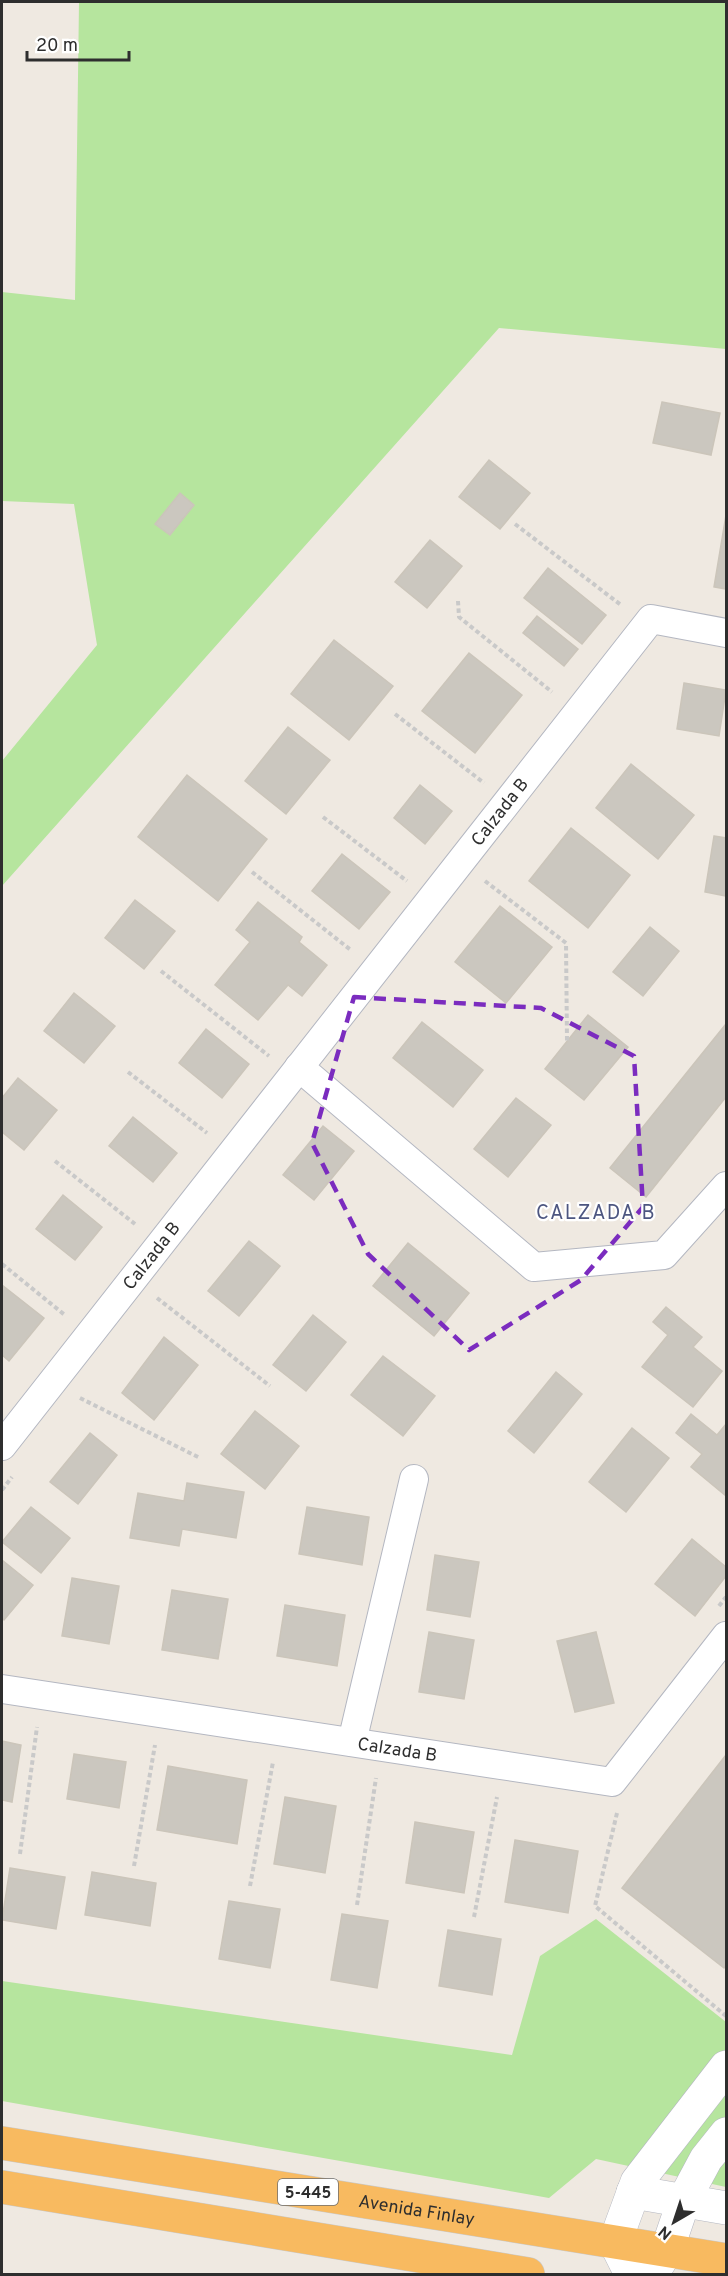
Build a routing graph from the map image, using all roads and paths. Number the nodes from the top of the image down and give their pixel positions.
1 (515, 524) dead end
2 (458, 601) dead end
3 (626, 609) dead end
4 (726, 633) edge
5 (557, 697) dead end
6 (395, 714) dead end
7 (487, 785) dead end
8 (323, 817) dead end
9 (252, 872) dead end
10 (480, 877) dead end
11 (410, 883) dead end
12 (354, 953) dead end
13 (161, 971) dead end
14 (567, 1041) dead end
15 (272, 1058) dead end
16 (299, 1067) junction
17 (128, 1072) dead end
18 (210, 1136) dead end
19 (55, 1161) dead end
20 (726, 1186) edge
21 (138, 1226) dead end
22 (2, 1264) edge
23 (154, 1295) dead end
24 (67, 1317) dead end
25 (270, 1386) dead end
26 (75, 1396) dead end
27 (2, 1446) edge
28 (200, 1458) dead end
29 (414, 1479) dead end
30 (726, 1636) edge
31 (2, 1689) edge
32 (37, 1725) dead end
33 (155, 1742) dead end
34 (352, 1742) junction
35 (274, 1760) dead end
36 (376, 1774) dead end
37 (498, 1792) dead end
38 (618, 1809) dead end
39 (20, 1854) dead end
40 (134, 1866) dead end
41 (250, 1886) dead end
42 (357, 1905) dead end
43 (474, 1917) dead end
44 (726, 2016) edge
45 (726, 2067) edge
46 (726, 2134) edge
47 (2, 2143) edge
48 (2, 2187) edge
49 (633, 2192) junction
50 (685, 2200) junction
51 (726, 2208) edge
52 (615, 2242) junction
53 (726, 2260) edge
54 (660, 2262) edge
55 (528, 2274) edge
56 (631, 2274) edge

1 - 3 path
2 - 5 path
4 - 16 street, Calzada B
6 - 7 path
8 - 11 path
9 - 12 path
10 - 14 path
13 - 15 path
16 - 20 street
16 - 27 street, Calzada B
17 - 18 path
19 - 21 path
22 - 24 path
23 - 25 path
26 - 28 path
29 - 34 street
30 - 34 street, Calzada B
31 - 34 street, Calzada B
32 - 39 path
33 - 40 path
35 - 41 path
36 - 42 path
37 - 43 path
38 - 44 path
45 - 49 street
46 - 50 street
47 - 52 highway, Avenida Finlay / 5-445
48 - 55 highway
49 - 50 street
49 - 52 street
50 - 51 street
50 - 54 street
52 - 54 highway, Avenida Finlay / 5-445
52 - 56 street
53 - 54 highway, Avenida Finlay / 5-445

